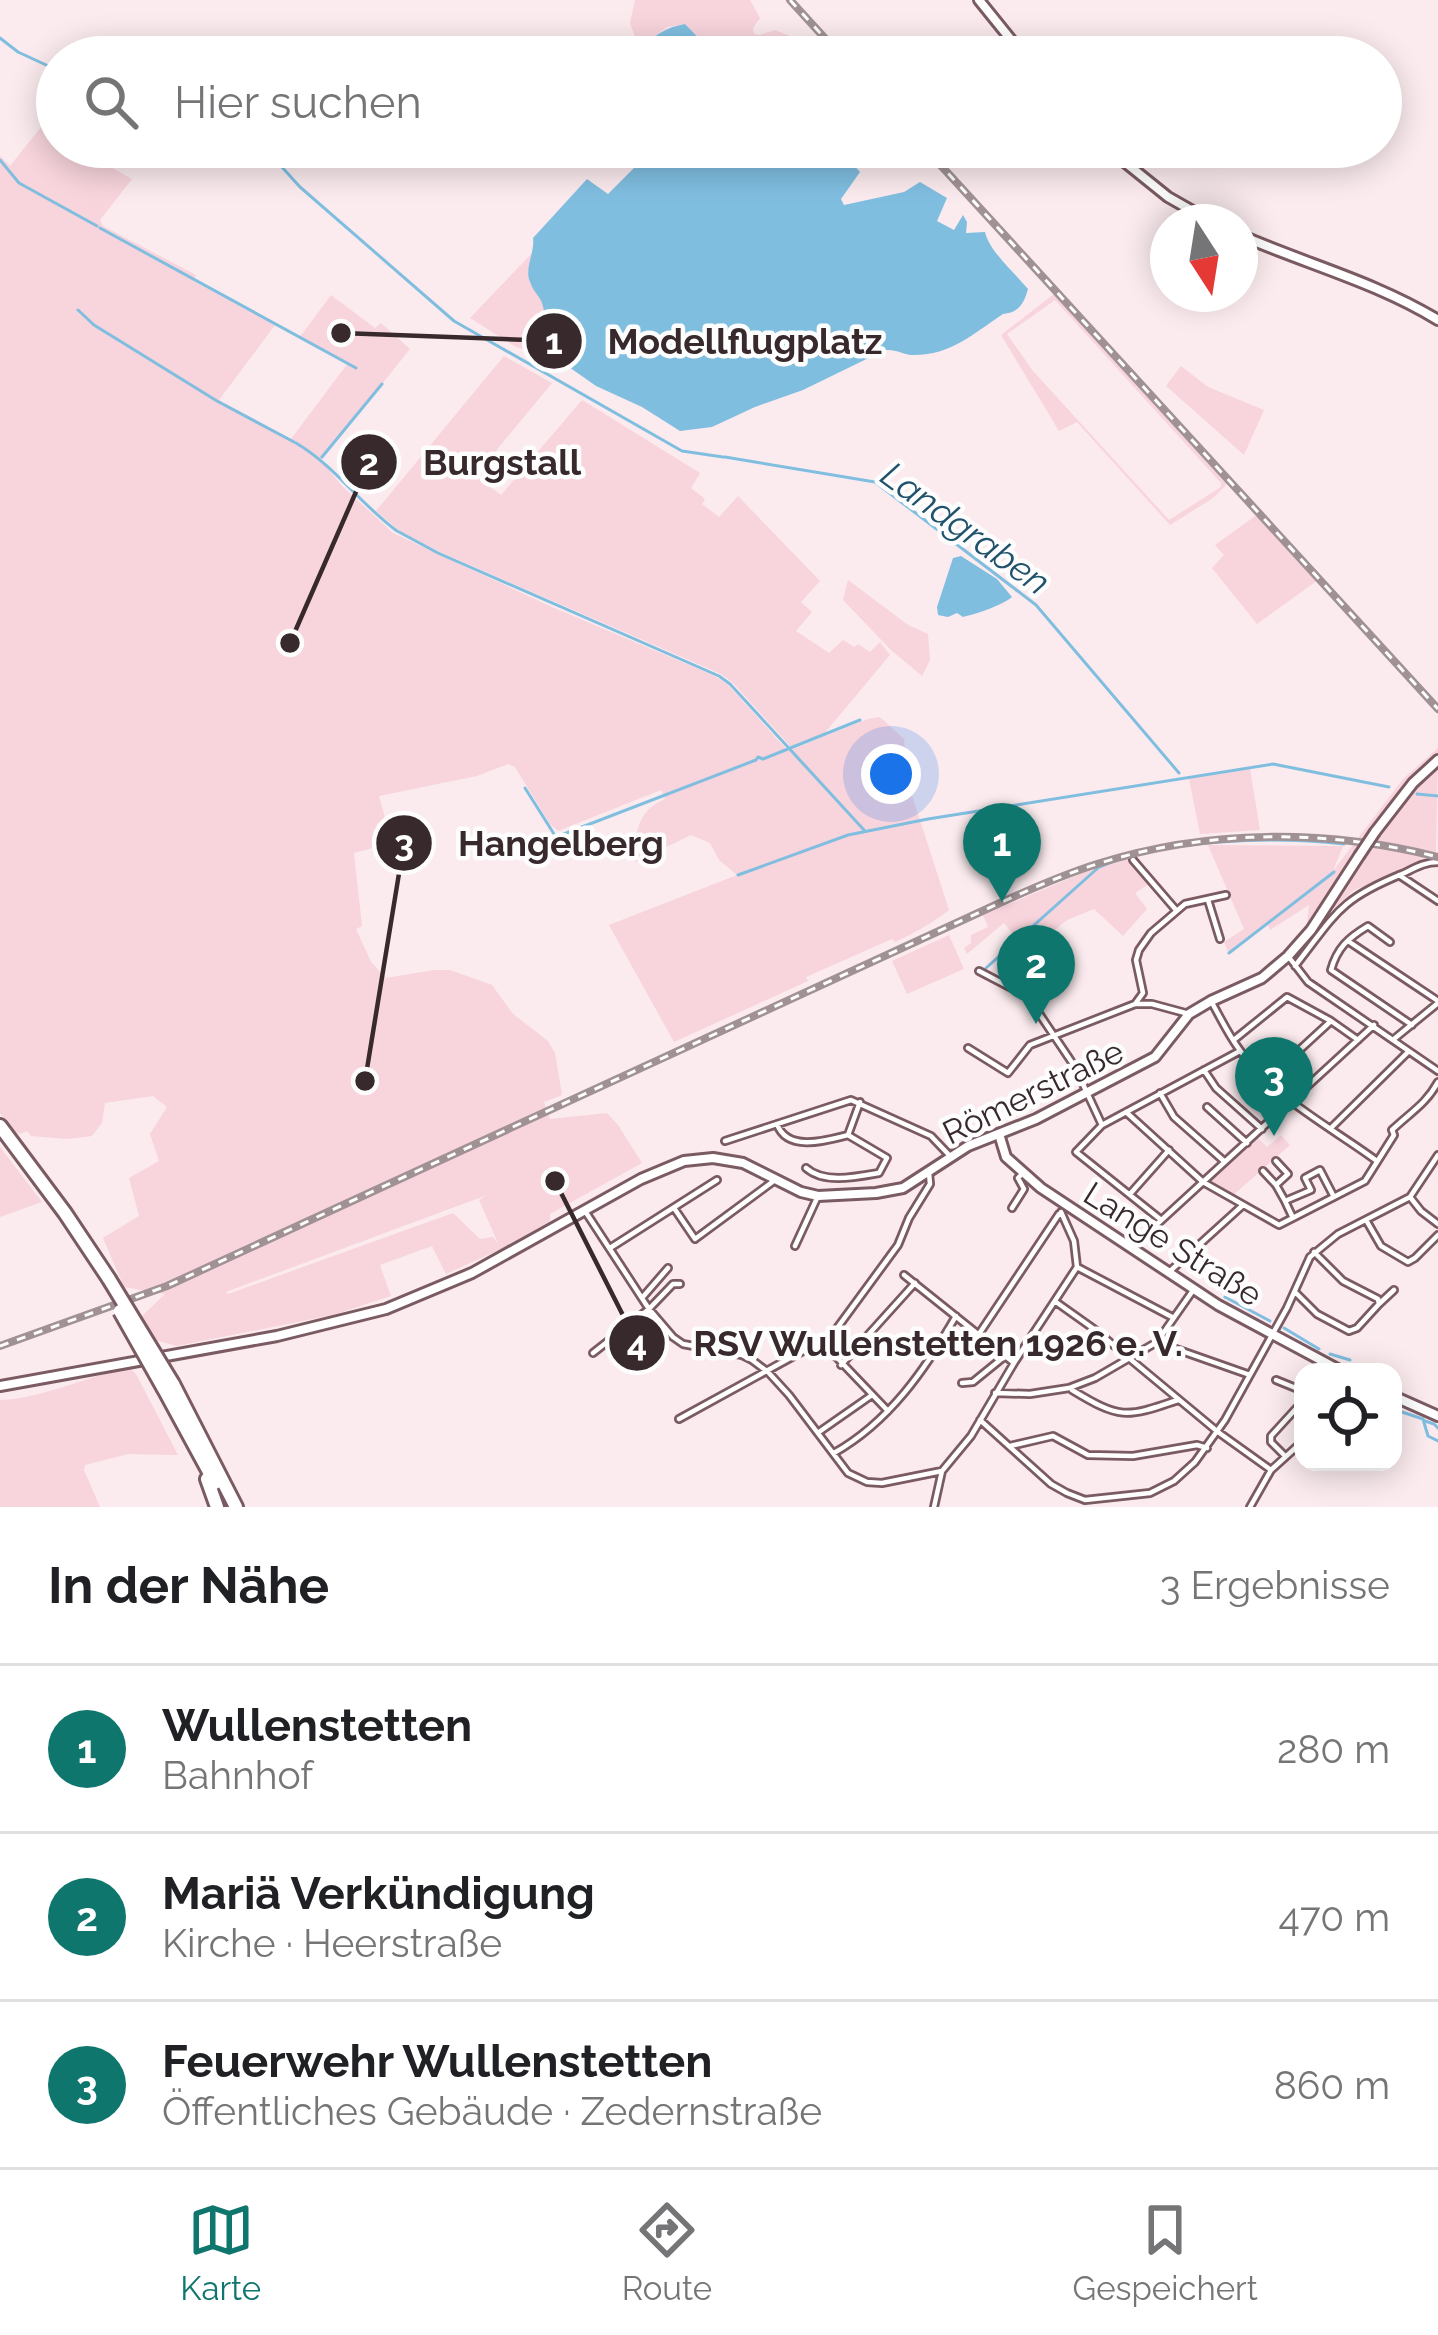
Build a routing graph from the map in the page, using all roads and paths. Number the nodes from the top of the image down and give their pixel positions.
1 (979, 0) edge
2 (1008, 36) edge
3 (1132, 168) edge
4 (1180, 204) edge
5 (1258, 242) edge
6 (1438, 320) edge
7 (1438, 760) edge
8 (1133, 860) dead end
9 (1438, 862) edge
10 (1399, 875) junction
11 (1226, 895) dead end
12 (1208, 900) junction
13 (1438, 901) edge
14 (1176, 910) junction
15 (1220, 939) dead end
16 (1346, 940) junction
17 (1390, 942) dead end
18 (1288, 956) junction
19 (1295, 966) junction
20 (979, 971) dead end
21 (1211, 1000) junction
22 (1438, 1002) edge
23 (1135, 1004) junction
24 (1189, 1014) junction
25 (1331, 1022) junction
26 (1374, 1025) junction
27 (1412, 1025) junction
28 (1057, 1036) junction
29 (1394, 1039) junction
30 (1233, 1040) junction
31 (1358, 1040) junction
32 (968, 1048) dead end
33 (1410, 1050) junction
34 (1240, 1051) junction
35 (1204, 1070) junction
36 (1438, 1071) edge
37 (1267, 1079) junction
38 (1438, 1082) edge
39 (1088, 1093) junction
40 (1160, 1093) junction
41 (1292, 1101) junction
42 (860, 1102) junction
43 (1207, 1107) dead end
44 (1126, 1112) junction
45 (777, 1124) junction
46 (1102, 1125) junction
47 (0, 1126) edge
48 (1331, 1128) junction
49 (1262, 1130) junction
50 (999, 1134) junction
51 (848, 1135) junction
52 (0, 1140) edge
53 (725, 1142) dead end
54 (1247, 1143) junction
55 (1169, 1150) junction
56 (951, 1157) junction
57 (1437, 1160) edge
58 (1276, 1161) dead end
59 (1378, 1161) junction
60 (1226, 1162) junction
61 (806, 1168) dead end
62 (1263, 1171) dead end
63 (929, 1173) junction
64 (1022, 1173) junction
65 (777, 1179) junction
66 (718, 1180) dead end
67 (1203, 1181) junction
68 (1276, 1185) junction
69 (1130, 1194) junction
70 (818, 1196) junction
71 (1334, 1197) junction
72 (1410, 1197) junction
73 (1285, 1201) junction
74 (1243, 1205) junction
75 (674, 1208) junction
76 (1012, 1208) dead end
77 (1063, 1208) junction
78 (585, 1210) junction
79 (1293, 1218) junction
80 (1160, 1219) junction
81 (1366, 1220) junction
82 (1438, 1224) edge
83 (1438, 1235) edge
84 (795, 1246) dead end
85 (610, 1248) junction
86 (1130, 1248) junction
87 (1314, 1252) junction
88 (1077, 1267) junction
89 (668, 1268) dead end
90 (1168, 1273) junction
91 (904, 1275) dead end
92 (106, 1282) junction
93 (915, 1283) junction
94 (677, 1284) dead end
95 (1194, 1288) junction
96 (1394, 1290) dead end
97 (1294, 1292) junction
98 (642, 1298) junction
99 (1055, 1302) junction
100 (1379, 1304) junction
101 (649, 1309) junction
102 (956, 1316) junction
103 (1174, 1318) junction
104 (979, 1334) junction
105 (1273, 1334) junction
106 (821, 1342) junction
107 (1157, 1342) junction
108 (592, 1353) dead end
109 (1004, 1357) junction
110 (1130, 1360) junction
111 (1014, 1363) junction
112 (1326, 1363) edge
113 (842, 1365) junction
114 (768, 1372) junction
115 (1250, 1376) junction
116 (1276, 1379) dead end
117 (962, 1383) dead end
118 (0, 1386) edge
119 (169, 1386) junction
120 (1294, 1387) edge
121 (1069, 1388) junction
122 (995, 1394) junction
123 (872, 1395) junction
124 (1178, 1400) junction
125 (1402, 1400) edge
126 (888, 1411) junction
127 (1294, 1411) edge
128 (1438, 1416) edge
129 (679, 1419) dead end
130 (980, 1420) junction
131 (184, 1423) junction
132 (819, 1432) junction
133 (1218, 1432) junction
134 (1010, 1446) junction
135 (1207, 1448) junction
136 (1294, 1449) edge
137 (833, 1454) junction
138 (1286, 1456) junction
139 (1271, 1470) junction
140 (942, 1471) junction
141 (218, 1507) edge
142 (231, 1507) edge
143 (934, 1507) edge
144 (1250, 1507) edge

1 - 2 main road
3 - 4 main road
5 - 6 main road
7 - 18 main road, Römerstraße, bridge
8 - 14 street
9 - 10 street
10 - 13 street
10 - 19 street
11 - 12 street
12 - 14 street
12 - 15 street
14 - 23 street
16 - 17 street
16 - 22 street
16 - 27 street
18 - 19 street
18 - 21 main road, Römerstraße
19 - 26 street
20 - 28 street
21 - 24 main road, Römerstraße
21 - 30 street
22 - 27 street
23 - 24 street
23 - 28 street
24 - 39 main road, Römerstraße
25 - 30 street
25 - 31 street
25 - 37 street
26 - 29 street
26 - 31 street
27 - 29 street
28 - 32 street
28 - 39 street
29 - 33 street
30 - 34 street
31 - 41 street
33 - 36 street
33 - 48 street
34 - 35 street
34 - 37 street
35 - 40 street
35 - 49 street
37 - 41 street
38 - 59 street
39 - 46 street
39 - 50 main road, Römerstraße
40 - 44 street
40 - 60 street
41 - 48 street
41 - 49 street
42 - 45 street
42 - 51 street
42 - 56 street
43 - 54 street
44 - 46 street
44 - 55 street
45 - 51 street
45 - 53 street
46 - 69 street
47 - 92 highway
48 - 59 street
49 - 54 street
50 - 56 main road, Römerstraße
50 - 64 main road, Lange Straße
51 - 61 street
52 - 92 highway
54 - 60 street
55 - 67 street
55 - 69 street
56 - 63 main road, Römerstraße
57 - 72 street
58 - 68 street
59 - 71 street
60 - 67 street
62 - 68 street
63 - 70 main road, Römerstraße
63 - 106 street
64 - 76 street
64 - 77 main road, Lange Straße
65 - 70 main road, Römerstraße
65 - 75 street
65 - 78 main road, Römerstraße
66 - 75 street
67 - 74 street
67 - 80 street
68 - 73 street
69 - 80 street
70 - 84 street
71 - 73 street
71 - 79 street
72 - 81 street
72 - 82 street
73 - 79 street
74 - 79 street
74 - 90 street
75 - 85 street
77 - 86 main road, Lange Straße
77 - 88 street
77 - 104 street
78 - 85 street
78 - 118 main road, Römerstraße
80 - 86 street
81 - 83 street
81 - 87 street
85 - 98 street
86 - 90 main road, Lange Straße
87 - 97 street
87 - 100 street
88 - 99 street
88 - 103 street
89 - 98 street
90 - 95 main road, Lange Straße
91 - 93 street
92 - 119 highway, bridge
93 - 102 street
93 - 113 street
94 - 101 street
95 - 103 street
95 - 105 main road, Lange Straße
96 - 100 street
97 - 100 street
97 - 105 street
98 - 101 street
99 - 110 street
99 - 111 street
101 - 108 street
101 - 114 street
102 - 104 street
102 - 126 street
103 - 107 street
104 - 109 street
105 - 112 main road, Lange Straße
105 - 115 street
106 - 113 street
106 - 114 street
107 - 110 street
107 - 115 street
109 - 111 street
109 - 117 street
110 - 121 street
110 - 124 street
111 - 122 street
113 - 123 street
114 - 129 street
114 - 132 street
115 - 133 street
116 - 120 street
119 - 131 highway
119 - 142 highway
121 - 122 street
121 - 124 street
122 - 130 street
123 - 126 street
123 - 132 street
124 - 133 street
125 - 128 main road
126 - 137 street
127 - 138 street
130 - 134 street
130 - 140 street
131 - 141 highway
131 - 142 highway
132 - 137 street
133 - 135 street
133 - 139 street
134 - 135 street
134 - 135 street
136 - 138 street
137 - 140 street
138 - 139 street
139 - 144 street
140 - 143 street

